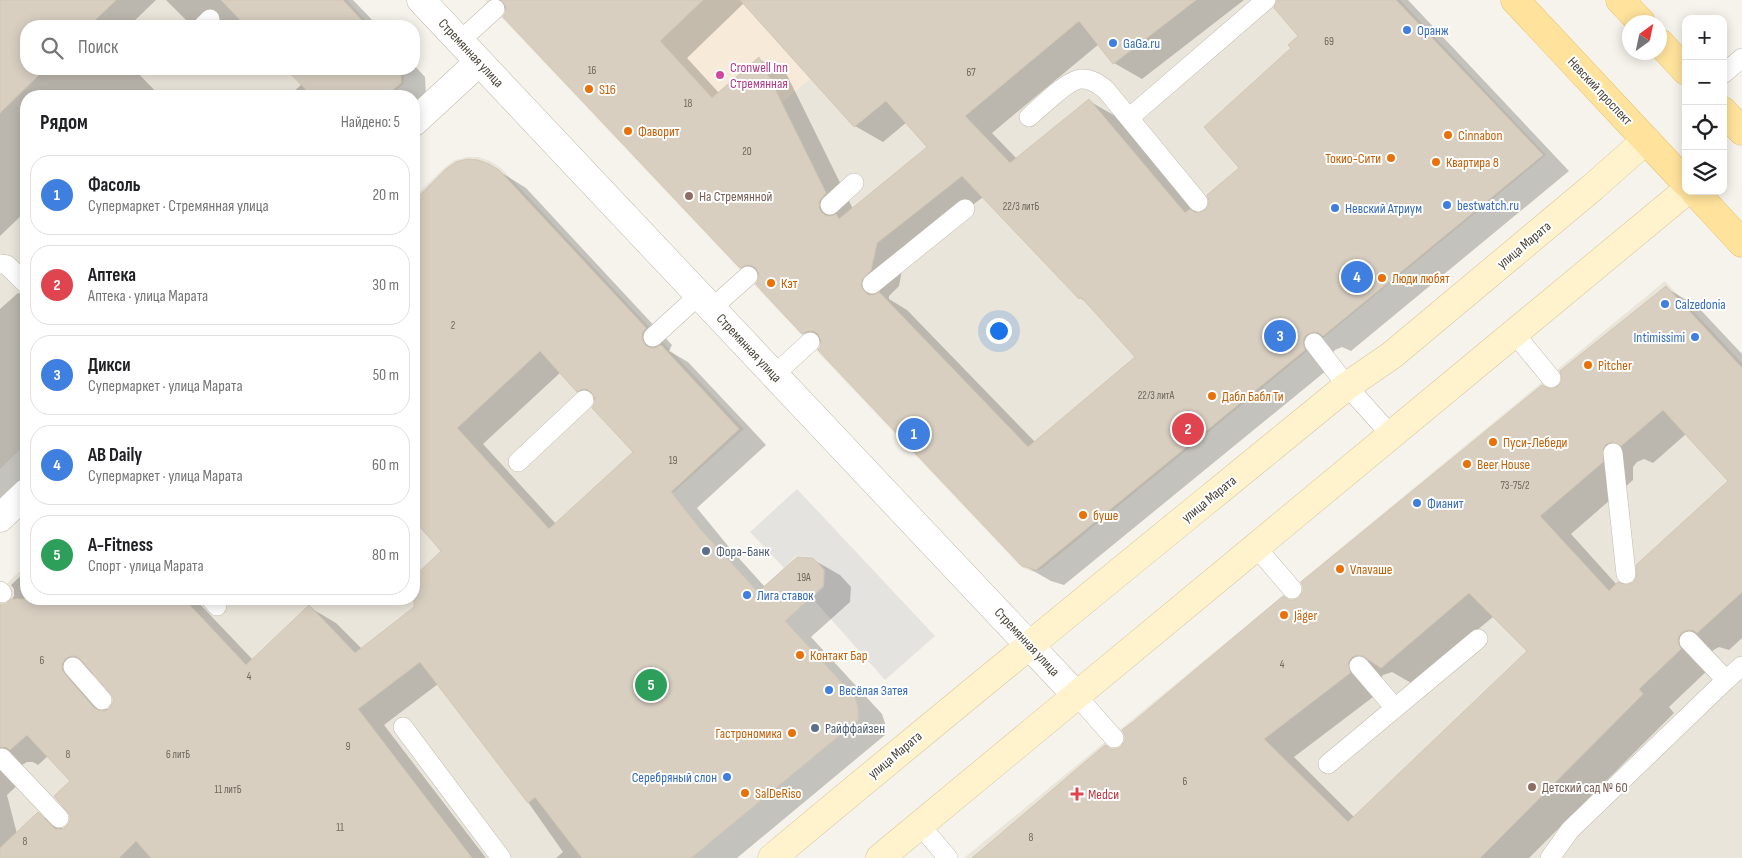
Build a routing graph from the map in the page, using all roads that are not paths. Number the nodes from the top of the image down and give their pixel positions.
1 (421, 0) edge
2 (1266, 0) edge
3 (1515, 0) edge
4 (1620, 0) edge
5 (495, 9) dead end
6 (1634, 15) edge
7 (460, 41) junction
8 (1667, 50) edge
9 (1742, 58) edge
10 (479, 62) junction
11 (1682, 67) edge
12 (1727, 71) edge
13 (1727, 114) edge
14 (420, 116) edge
15 (1029, 117) dead end
16 (1129, 118) junction
17 (1742, 131) edge
18 (1646, 140) junction
19 (1682, 179) edge
20 (854, 183) dead end
21 (1682, 194) edge
22 (1698, 195) edge
23 (1198, 202) dead end
24 (830, 205) dead end
25 (965, 209) dead end
26 (1742, 243) edge
27 (0, 264) edge
28 (748, 276) dead end
29 (20, 278) edge
30 (872, 284) dead end
31 (706, 302) junction
32 (1514, 333) junction
33 (653, 337) dead end
34 (810, 342) dead end
35 (1314, 343) dead end
36 (774, 375) junction
37 (1551, 378) dead end
38 (1347, 386) junction
39 (584, 400) dead end
40 (1391, 435) junction
41 (1613, 453) dead end
42 (518, 462) dead end
43 (20, 499) edge
44 (0, 518) edge
45 (1256, 547) junction
46 (1626, 574) dead end
47 (1292, 589) dead end
48 (1478, 639) dead end
49 (1689, 641) dead end
50 (1031, 645) junction
51 (1359, 666) dead end
52 (1742, 666) edge
53 (73, 667) dead end
54 (1726, 680) junction
55 (1077, 696) junction
56 (102, 700) dead end
57 (1395, 708) junction
58 (403, 727) dead end
59 (1114, 738) dead end
60 (2, 758) dead end
61 (1328, 764) dead end
62 (59, 818) dead end
63 (920, 825) junction
64 (501, 858) edge
65 (772, 858) edge
66 (880, 858) edge
67 (948, 858) edge
68 (1550, 858) edge

1 - 7 street, Стремянная улица
2 - 16 lane
3 - 18 main road, Невский проспект
4 - 6 main road
5 - 7 lane
7 - 10 street, Стремянная улица
8 - 11 main road
9 - 12 lane
10 - 14 street
10 - 31 street, Стремянная улица
13 - 17 main road
15 - 16 lane
16 - 23 lane
18 - 19 main road, Невский проспект
18 - 38 street, улица Марата
20 - 24 lane
21 - 32 street
22 - 26 main road
25 - 30 lane
27 - 29 lane
28 - 31 lane
31 - 33 lane
31 - 36 street, Стремянная улица
32 - 37 lane
32 - 40 street
34 - 36 lane
35 - 38 lane
36 - 50 street, Стремянная улица
38 - 40 lane
38 - 50 street, улица Марата
39 - 42 lane
40 - 45 street
41 - 46 lane
43 - 44 street
45 - 47 lane
45 - 55 street
48 - 57 lane
49 - 54 lane
50 - 55 street, Стремянная улица
50 - 65 street, улица Марата
51 - 57 lane
52 - 54 lane
53 - 56 lane
54 - 68 lane
55 - 59 lane
55 - 63 street
57 - 61 lane
58 - 64 lane
60 - 62 lane
63 - 66 street
63 - 67 lane

